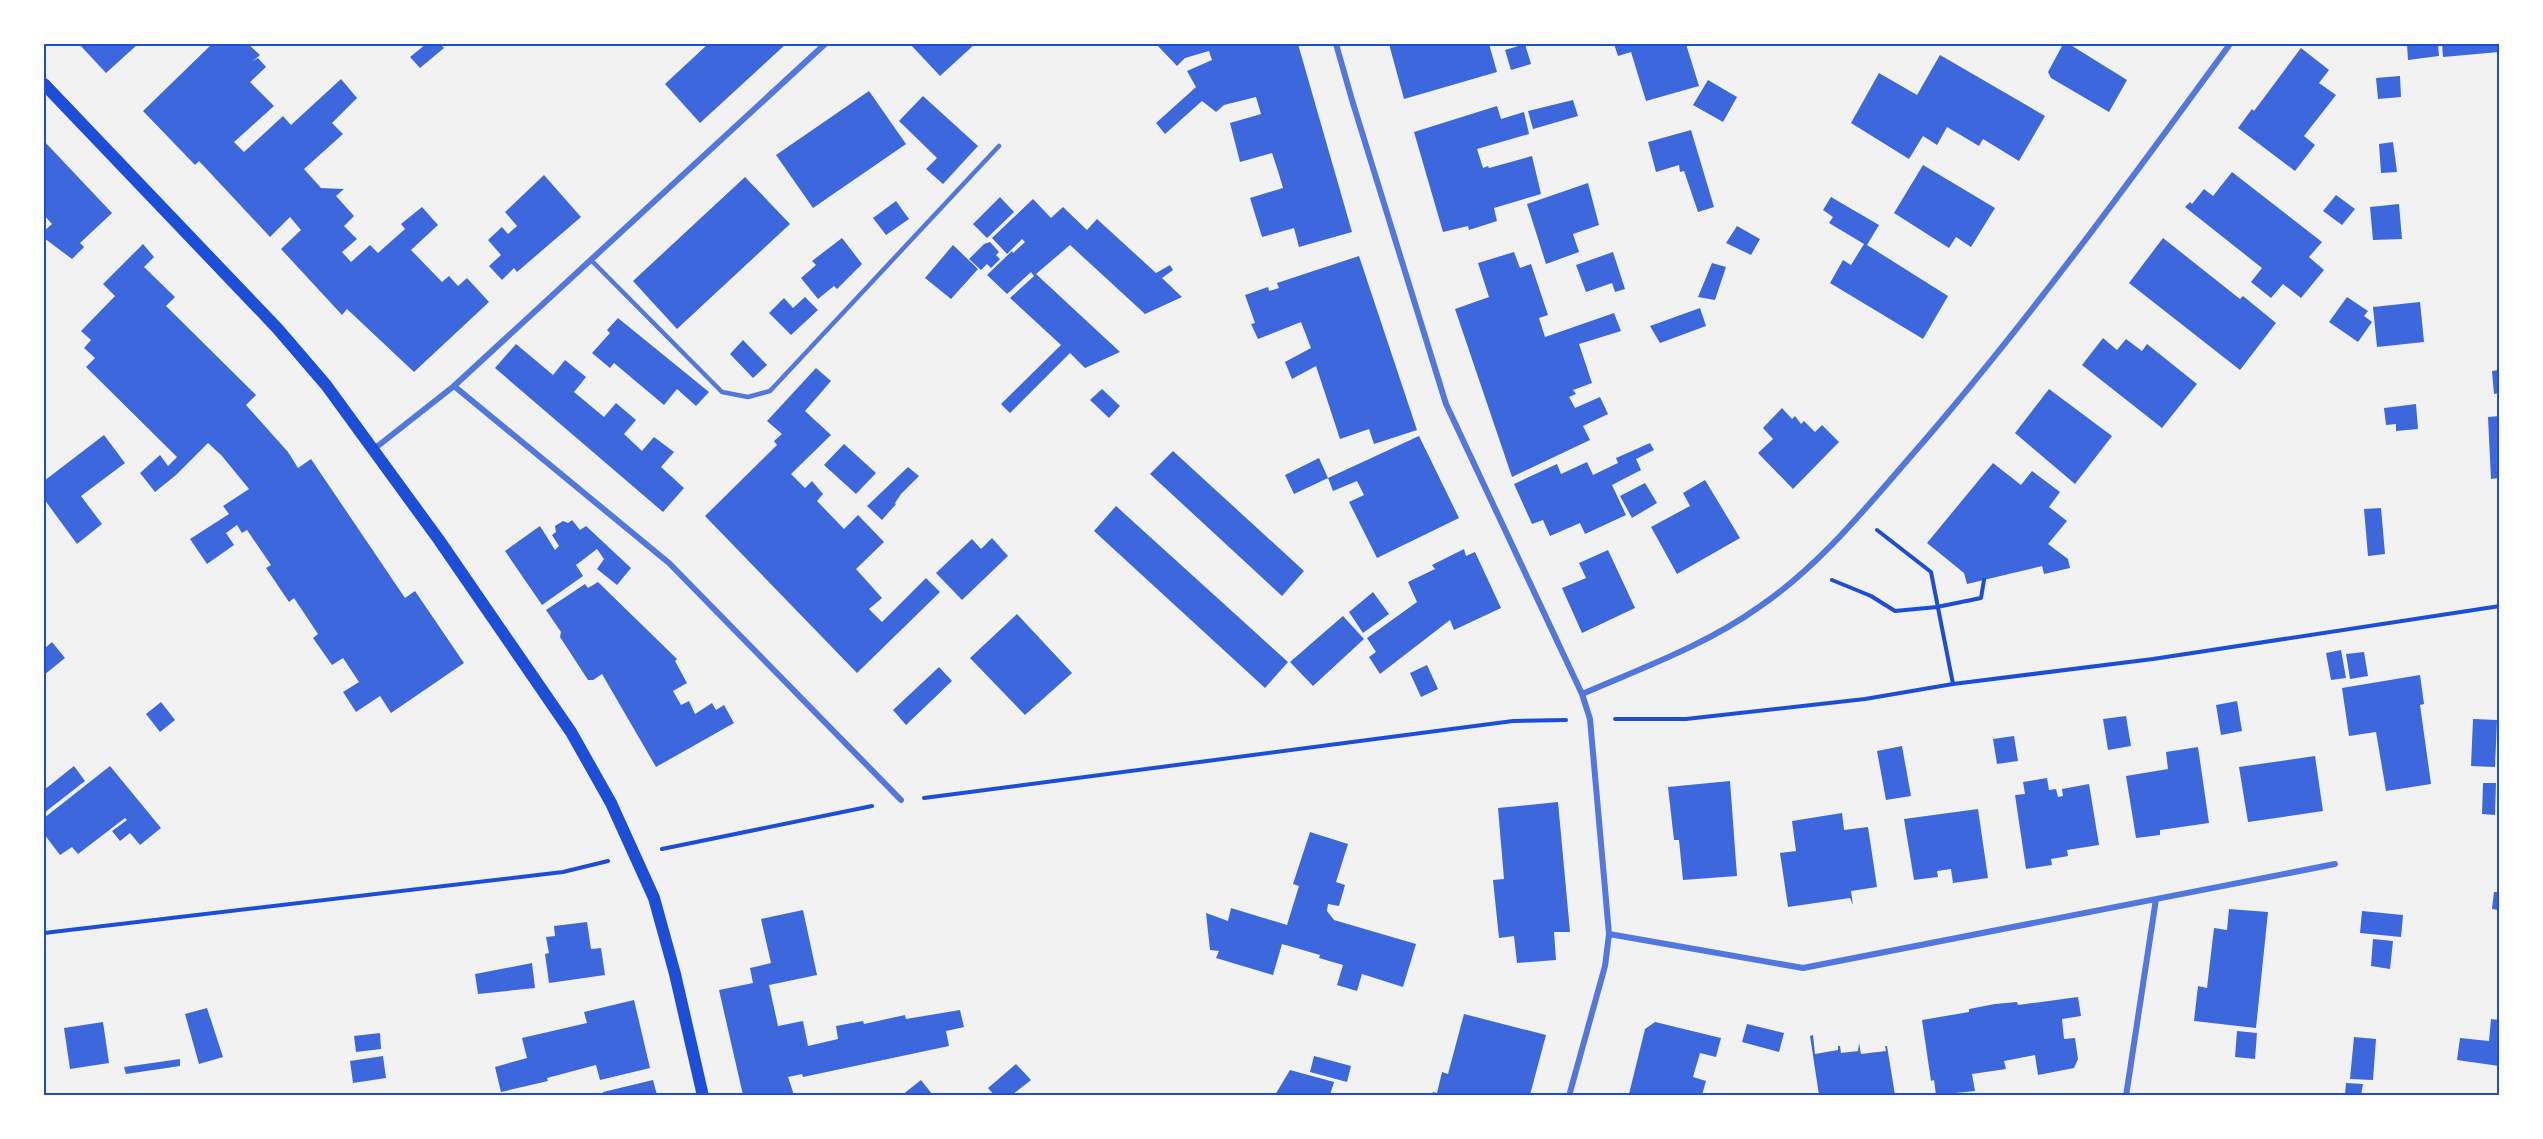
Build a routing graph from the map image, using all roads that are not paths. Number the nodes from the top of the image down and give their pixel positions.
1 (825, 44) edge
2 (1336, 44) edge
3 (2230, 44) edge
4 (44, 84) edge
5 (999, 146) dead end
6 (591, 260) junction
7 (454, 386) junction
8 (374, 448) junction
9 (1582, 694) junction
10 (902, 800) road end
11 (2335, 864) dead end
12 (2157, 899) junction
13 (1610, 934) junction
14 (703, 1095) edge
15 (1569, 1095) edge
16 (2126, 1095) edge

1 - 6 street
2 - 9 street
3 - 9 street
4 - 8 main road
5 - 6 lane
6 - 7 street
7 - 8 street
7 - 10 street
8 - 14 main road
9 - 13 street
11 - 12 street
12 - 13 street
12 - 16 street
13 - 15 street

